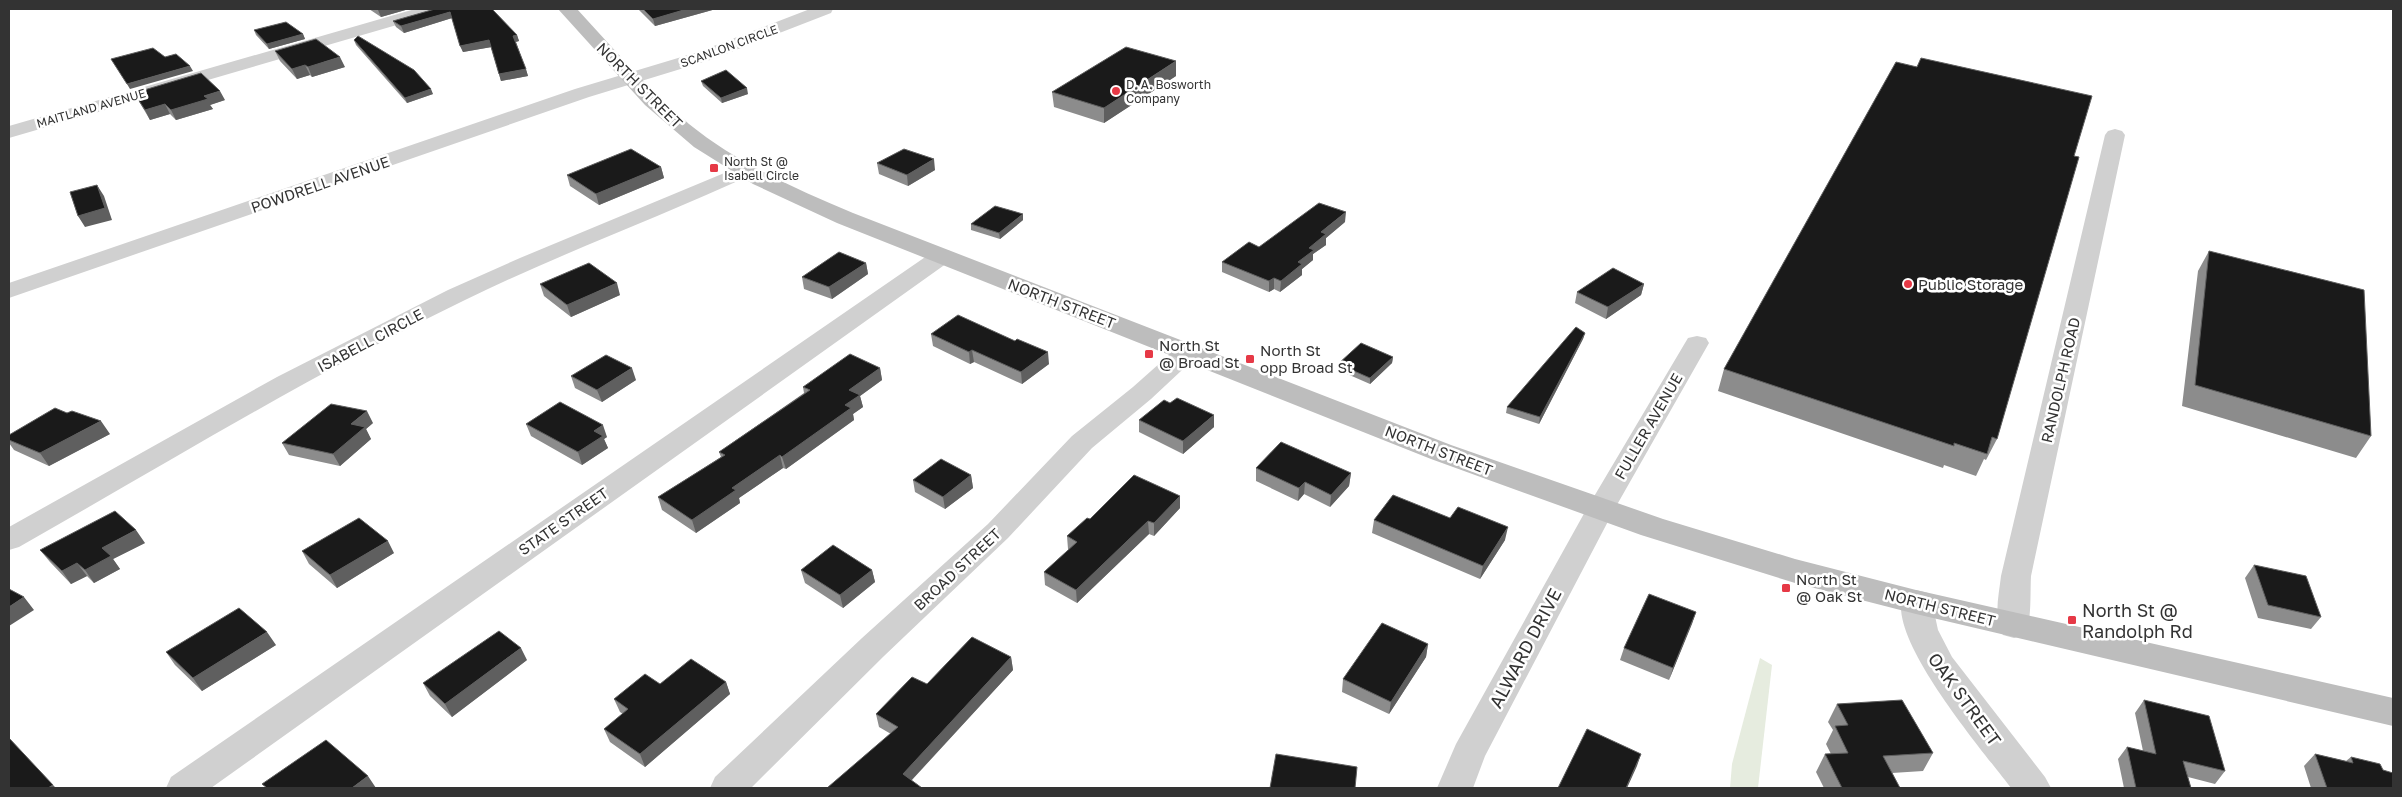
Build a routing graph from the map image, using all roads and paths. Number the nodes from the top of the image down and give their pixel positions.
1 (432, 9) edge
2 (567, 9) edge
3 (825, 9) edge
4 (632, 78) junction
5 (9, 132) edge
6 (2114, 135) dead end
7 (746, 170) junction
8 (942, 256) junction
9 (9, 291) edge
10 (1697, 343) dead end
11 (1187, 352) junction
12 (1600, 510) junction
13 (9, 540) edge
14 (1916, 602) junction
15 (2014, 626) junction
16 (2393, 712) edge
17 (184, 788) edge
18 (728, 788) edge
19 (1455, 788) edge
20 (2032, 788) edge

1 - 5 street, MAITLAND AVENUE
2 - 4 main road, NORTH STREET
3 - 4 street, SCANLON CIRCLE
4 - 7 main road, NORTH STREET
4 - 9 street, POWDRELL AVENUE
6 - 15 street, RANDOLPH ROAD
7 - 8 main road, NORTH STREET
7 - 13 street, ISABELL CIRCLE
8 - 11 main road, NORTH STREET
8 - 17 street, STATE STREET
10 - 12 street, FULLER AVENUE
11 - 12 main road, NORTH STREET
11 - 18 street, BROAD STREET
12 - 14 main road, NORTH STREET
12 - 19 street, ALWARD DRIVE
14 - 15 main road, NORTH STREET
14 - 20 street, OAK STREET
15 - 16 main road, NORTH STREET

